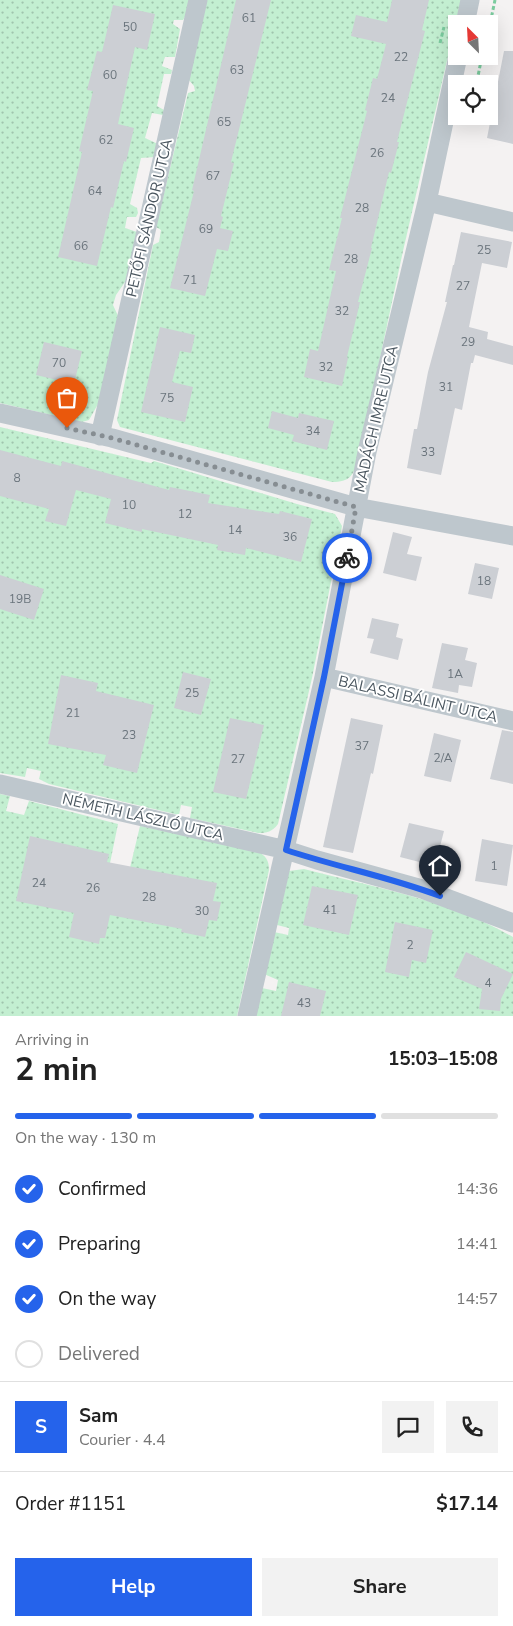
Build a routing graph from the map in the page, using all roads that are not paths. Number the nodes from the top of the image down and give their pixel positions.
1 (198, 0) edge
2 (470, 0) edge
3 (467, 15) edge
4 (456, 65) edge
5 (427, 202) junction
6 (513, 222) edge
7 (0, 413) edge
8 (100, 436) junction
9 (356, 507) junction
10 (513, 536) edge
11 (324, 677) junction
12 (513, 721) edge
13 (0, 784) edge
14 (286, 850) junction
15 (513, 923) edge
16 (247, 1016) edge

1 - 8 street, PETŐFI SÁNDOR UTCA
2 - 3 street
4 - 5 street, MADÁCH IMRE UTCA
5 - 6 street
5 - 9 street, MADÁCH IMRE UTCA
7 - 8 street
8 - 9 street
9 - 10 street
9 - 11 street, MADÁCH IMRE UTCA
11 - 12 street, BALASSI BÁLINT UTCA
11 - 14 street, MADÁCH IMRE UTCA
13 - 14 street, NÉMETH LÁSZLÓ UTCA
14 - 15 street, NÉMETH LÁSZLÓ UTCA
14 - 16 street, MADÁCH IMRE UTCA

